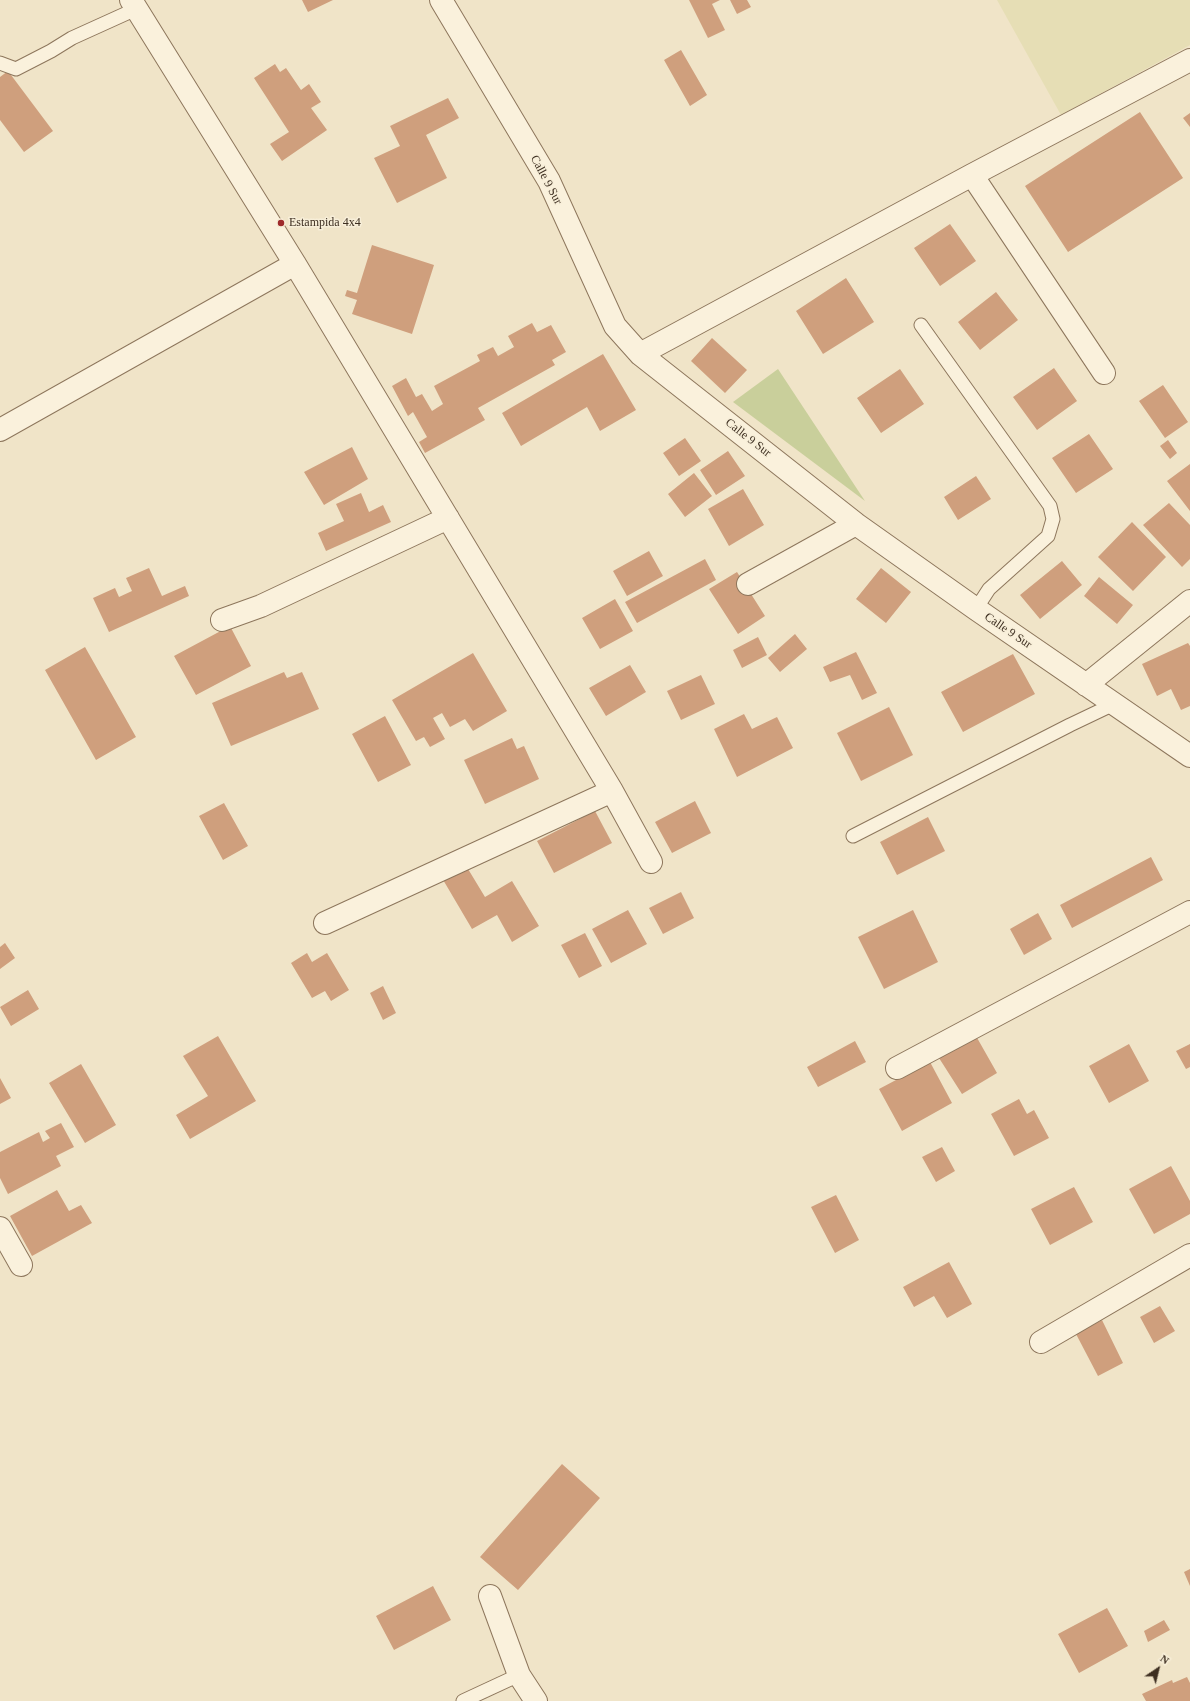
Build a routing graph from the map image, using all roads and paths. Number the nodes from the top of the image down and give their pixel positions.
1 (441, 0) edge
2 (134, 4) edge
3 (1190, 60) edge
4 (0, 63) edge
5 (972, 175) junction
6 (295, 264) junction
7 (921, 325) dead end
8 (640, 354) junction
9 (1104, 373) dead end
10 (0, 430) edge
11 (448, 518) junction
12 (856, 524) junction
13 (748, 584) dead end
14 (1190, 601) edge
15 (976, 609) junction
16 (222, 620) dead end
17 (1086, 685) junction
18 (1114, 704) junction
19 (1190, 756) edge
20 (612, 791) junction
21 (853, 836) dead end
22 (652, 862) dead end
23 (1190, 912) edge
24 (325, 923) dead end
25 (897, 1068) dead end
26 (0, 1228) edge
27 (1190, 1255) edge
28 (21, 1265) dead end
29 (1041, 1342) dead end
30 (490, 1596) dead end
31 (519, 1675) junction
32 (462, 1701) edge
33 (536, 1701) edge

1 - 8 street, Calle 9 Sur
2 - 4 lane
2 - 6 street
3 - 5 street
5 - 8 street
5 - 9 street
6 - 10 street
6 - 11 street
7 - 15 lane
8 - 12 street, Calle 9 Sur
11 - 16 street
11 - 20 street
12 - 13 street
12 - 15 street, Calle 9 Sur
14 - 17 street
15 - 17 street, Calle 9 Sur
17 - 18 street, Calle 9 Sur
18 - 19 street, Calle 9 Sur
18 - 21 lane
20 - 22 street
20 - 24 street
23 - 25 street
26 - 28 street
27 - 29 street
30 - 31 street
31 - 32 lane
31 - 33 street

